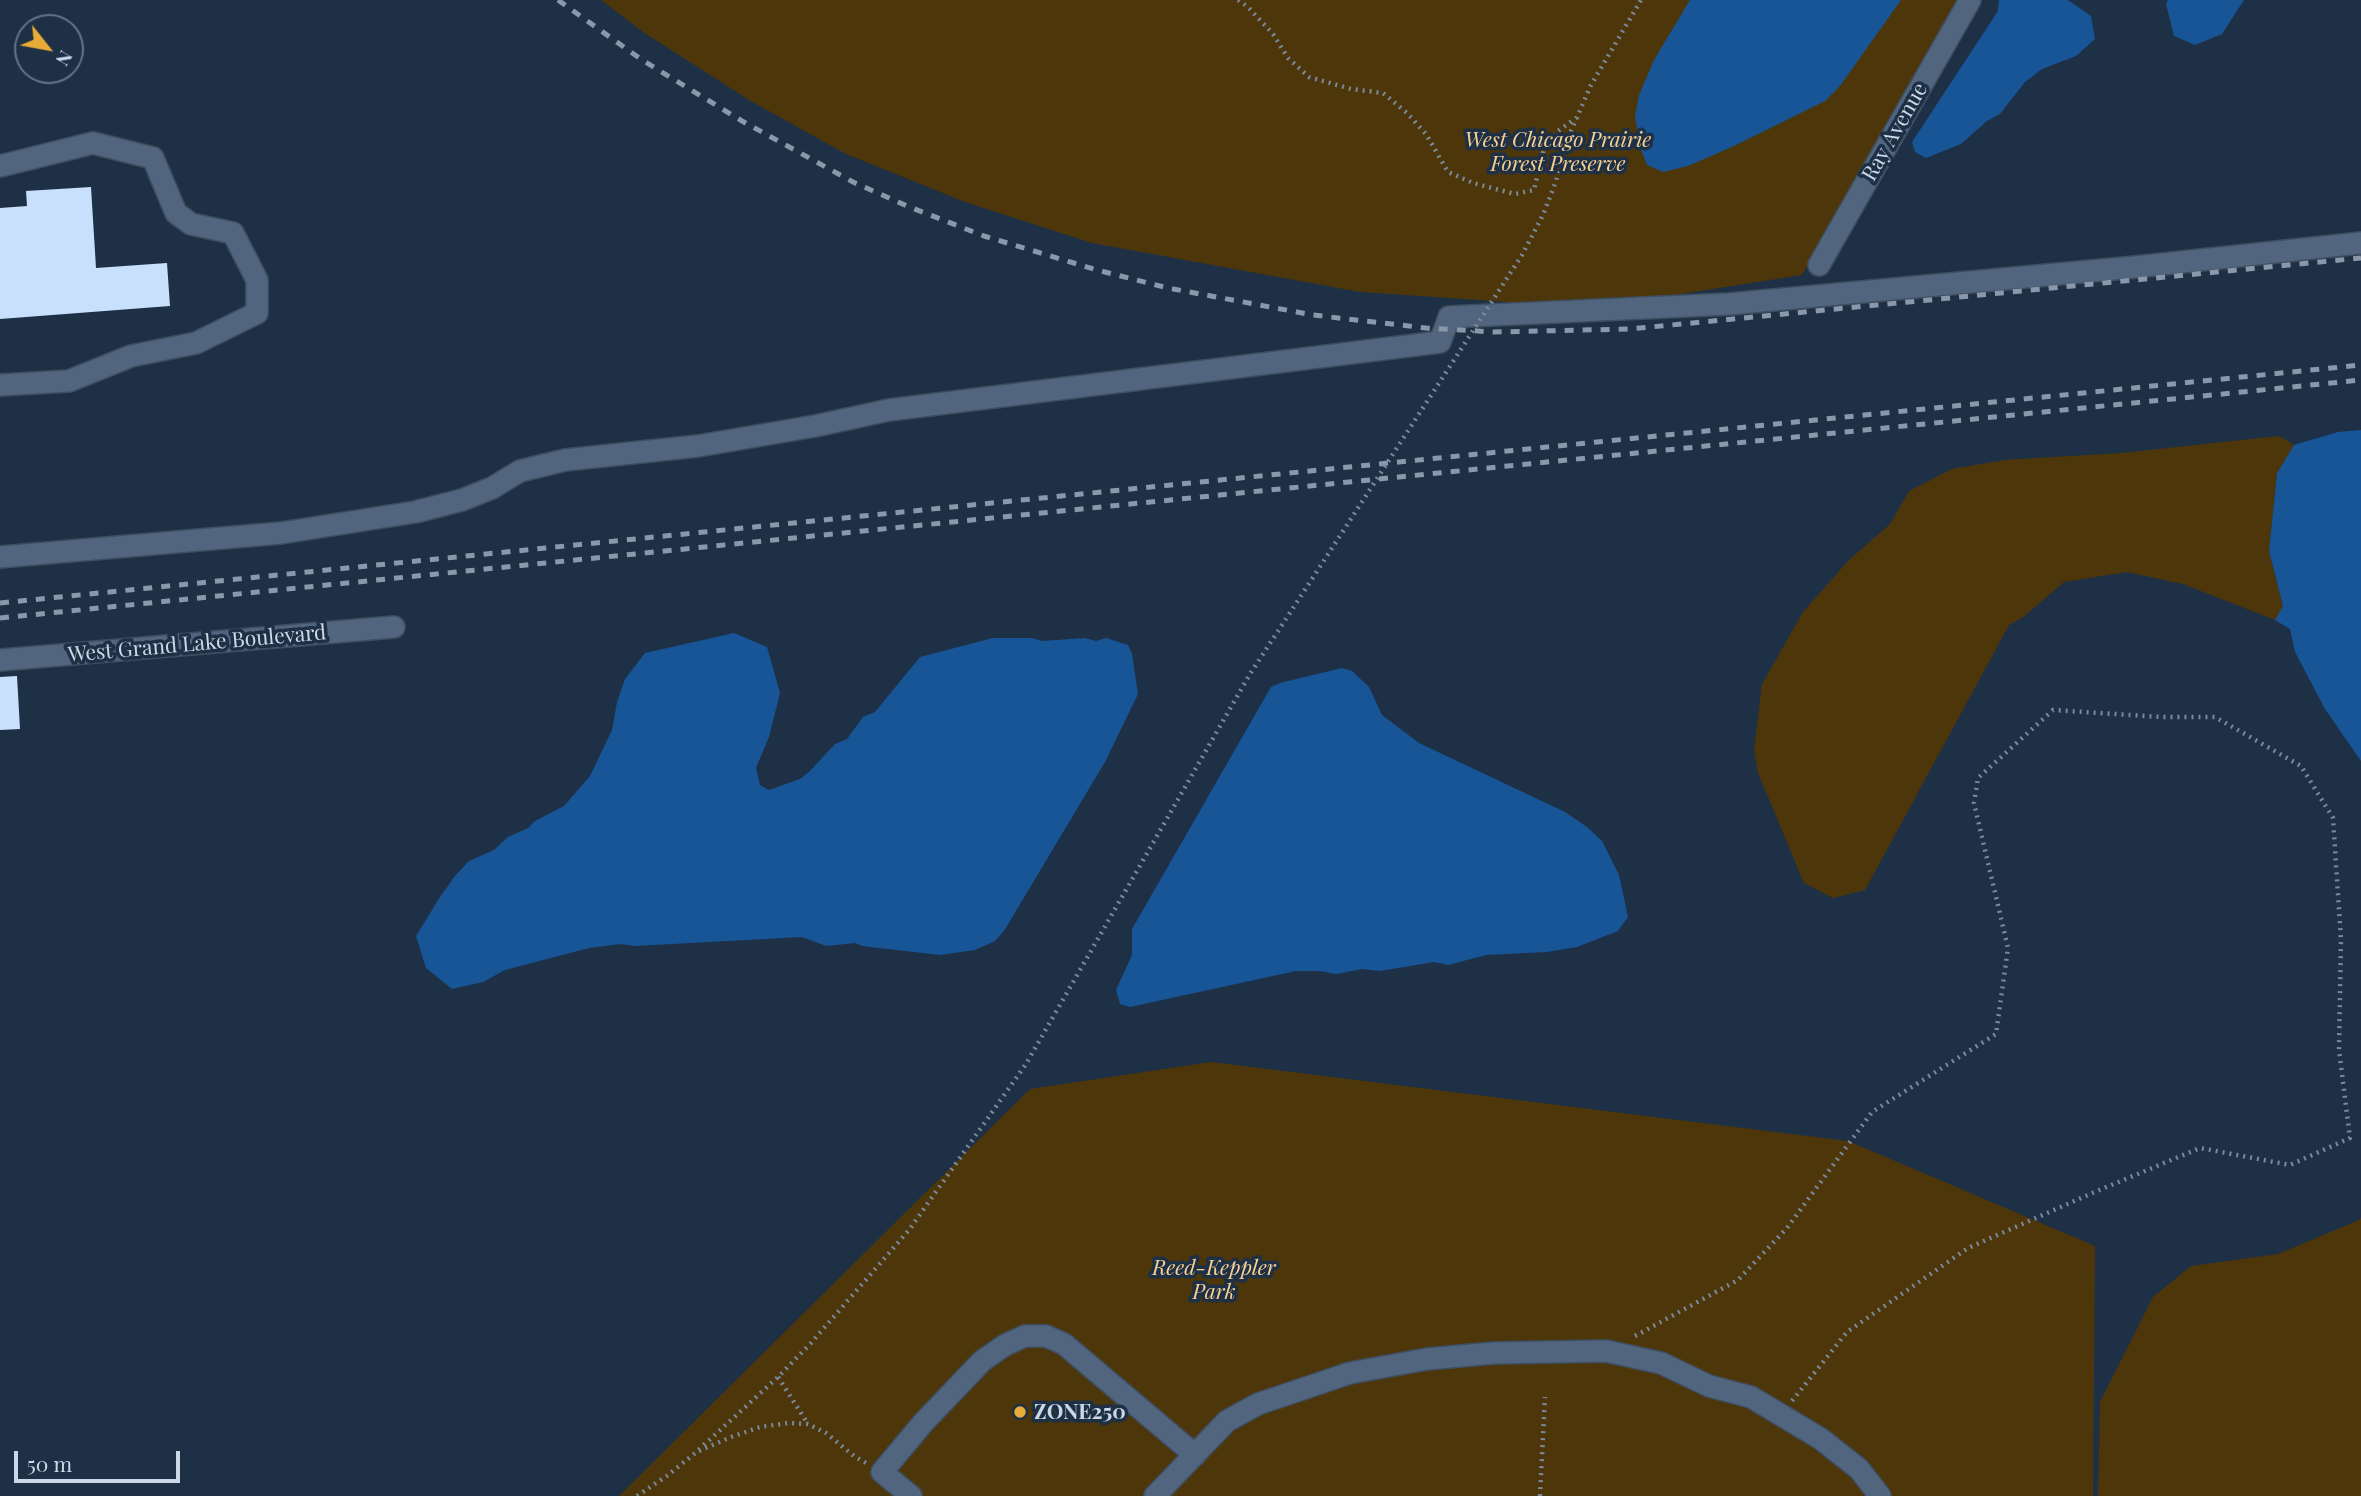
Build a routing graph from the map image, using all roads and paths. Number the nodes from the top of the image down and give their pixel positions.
1 (1238, 0) edge
2 (1641, 0) edge
3 (1970, 0) edge
4 (1576, 118) junction
5 (0, 166) edge
6 (2361, 243) edge
7 (1819, 265) dead end
8 (0, 385) edge
9 (0, 557) edge
10 (394, 627) dead end
11 (0, 660) edge
12 (1606, 1351) junction
13 (778, 1377) junction
14 (1545, 1397) dead end
15 (1781, 1415) junction
16 (808, 1424) junction
17 (694, 1454) junction
18 (1195, 1455) junction
19 (882, 1472) junction
20 (637, 1496) edge
21 (911, 1496) edge
22 (1155, 1496) edge
23 (1540, 1496) edge
24 (1880, 1496) edge

1 - 4 path
2 - 4 path
3 - 7 street, Ray Avenue
4 - 13 path, bridge
5 - 8 street
6 - 9 street
10 - 11 street, West Grand Lake Boulevard
12 - 15 street
12 - 15 path
12 - 18 street
13 - 16 path
13 - 17 path
14 - 23 path
15 - 24 street
16 - 17 path
16 - 19 path
17 - 20 path
18 - 19 street
18 - 22 street
19 - 21 street

